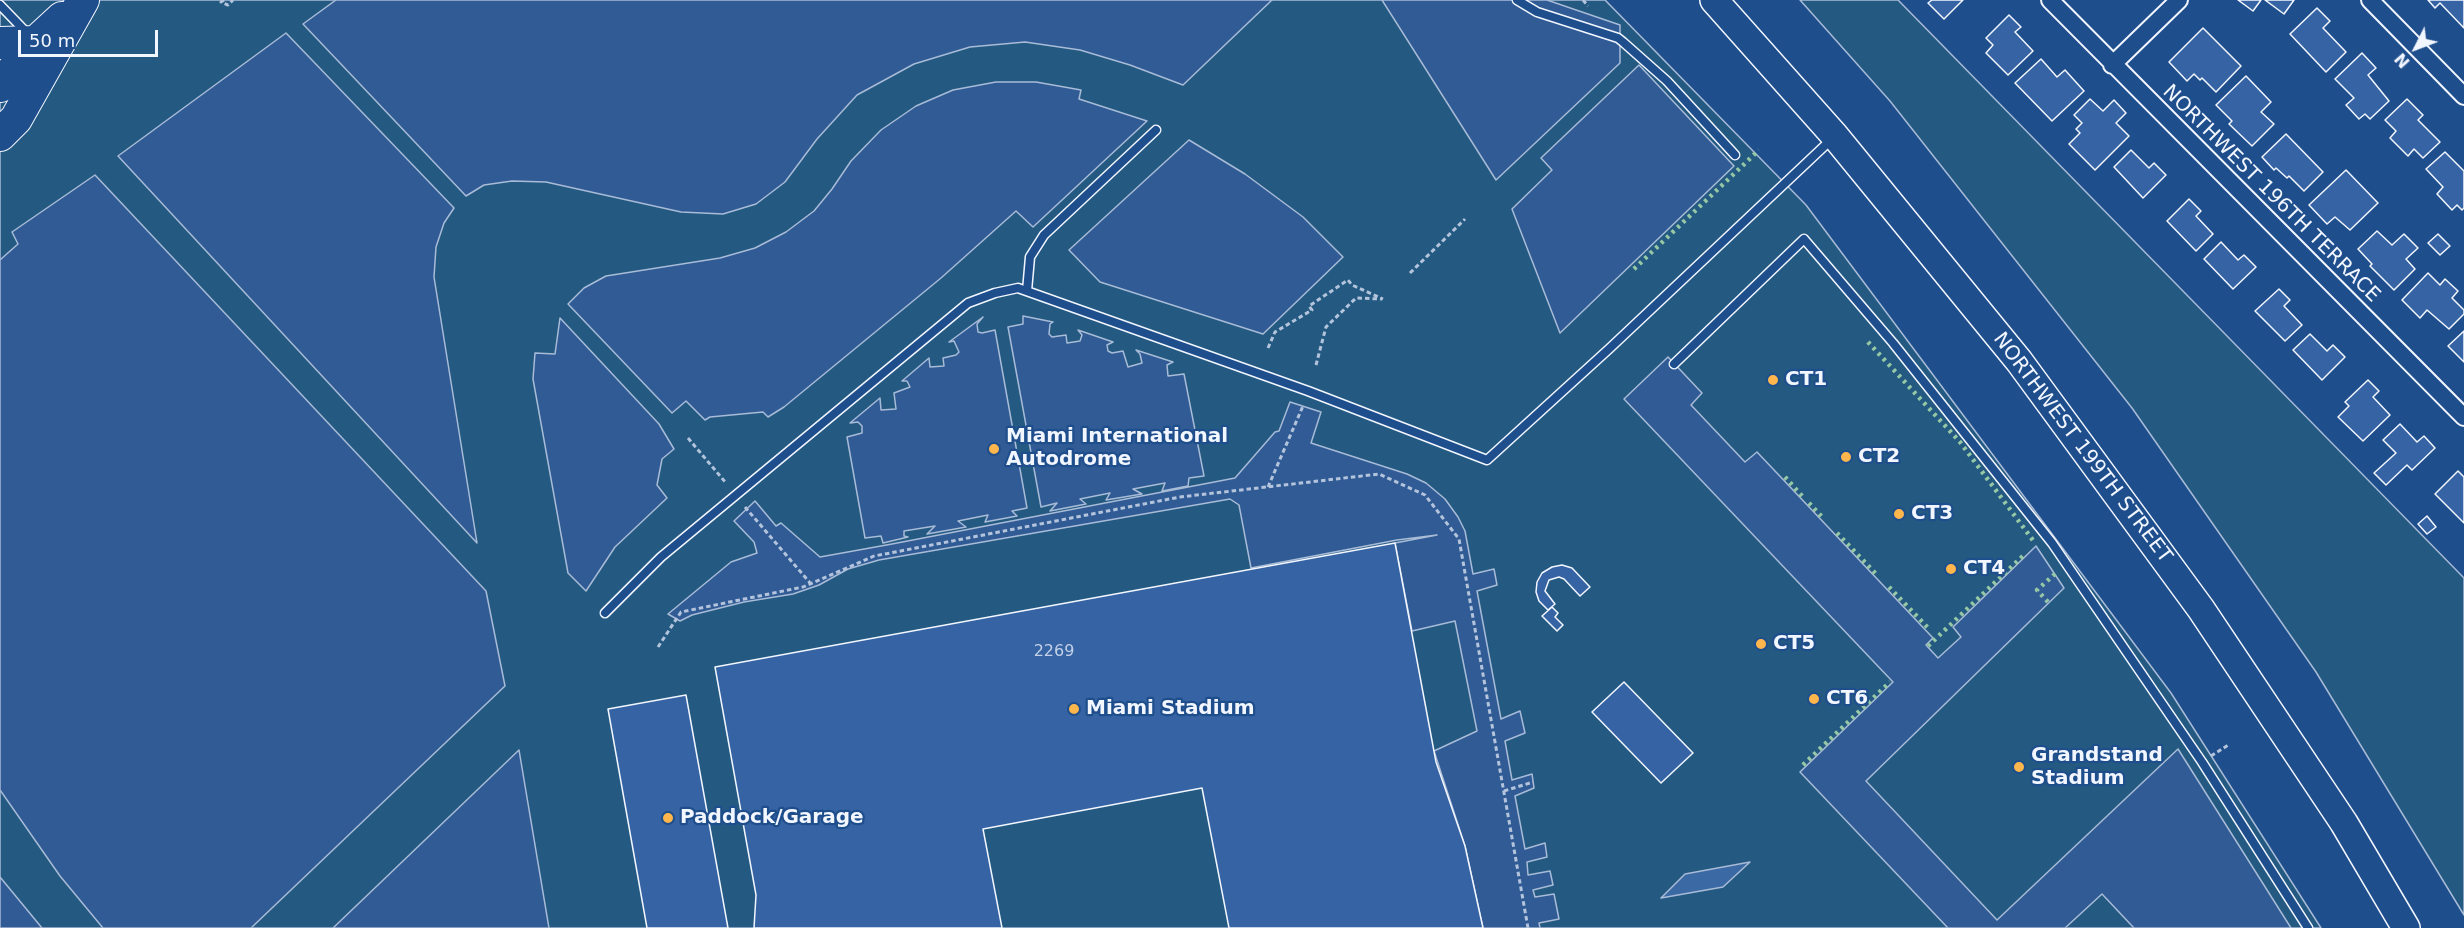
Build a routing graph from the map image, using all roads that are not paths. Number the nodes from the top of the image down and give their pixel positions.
1 (83, 0) edge
2 (1516, 0) edge
3 (1714, 0) edge
4 (2050, 0) edge
5 (2179, 0) edge
6 (2370, 0) edge
7 (0, 4) edge
8 (36, 42) junction
9 (0, 44) edge
10 (0, 53) edge
11 (2112, 65) junction
12 (0, 86) edge
13 (2464, 96) edge
14 (1156, 130) dead end
15 (0, 135) edge
16 (1835, 136) junction
17 (1735, 155) dead end
18 (1027, 291) junction
19 (1674, 364) dead end
20 (2464, 417) edge
21 (604, 613) dead end
22 (2308, 928) edge
23 (2406, 928) edge

1 - 8 highway
1 - 15 highway
2 - 17 lane
3 - 16 main road, NORTHWEST 199TH STREET
4 - 11 street, NORTHWEST 196TH TERRACE
5 - 11 street
6 - 13 street
7 - 8 lane
8 - 9 highway
8 - 10 highway
8 - 12 highway
11 - 20 street, NORTHWEST 196TH TERRACE
14 - 18 lane
16 - 18 lane
16 - 23 main road, NORTHWEST 199TH STREET
18 - 21 lane
19 - 22 lane

